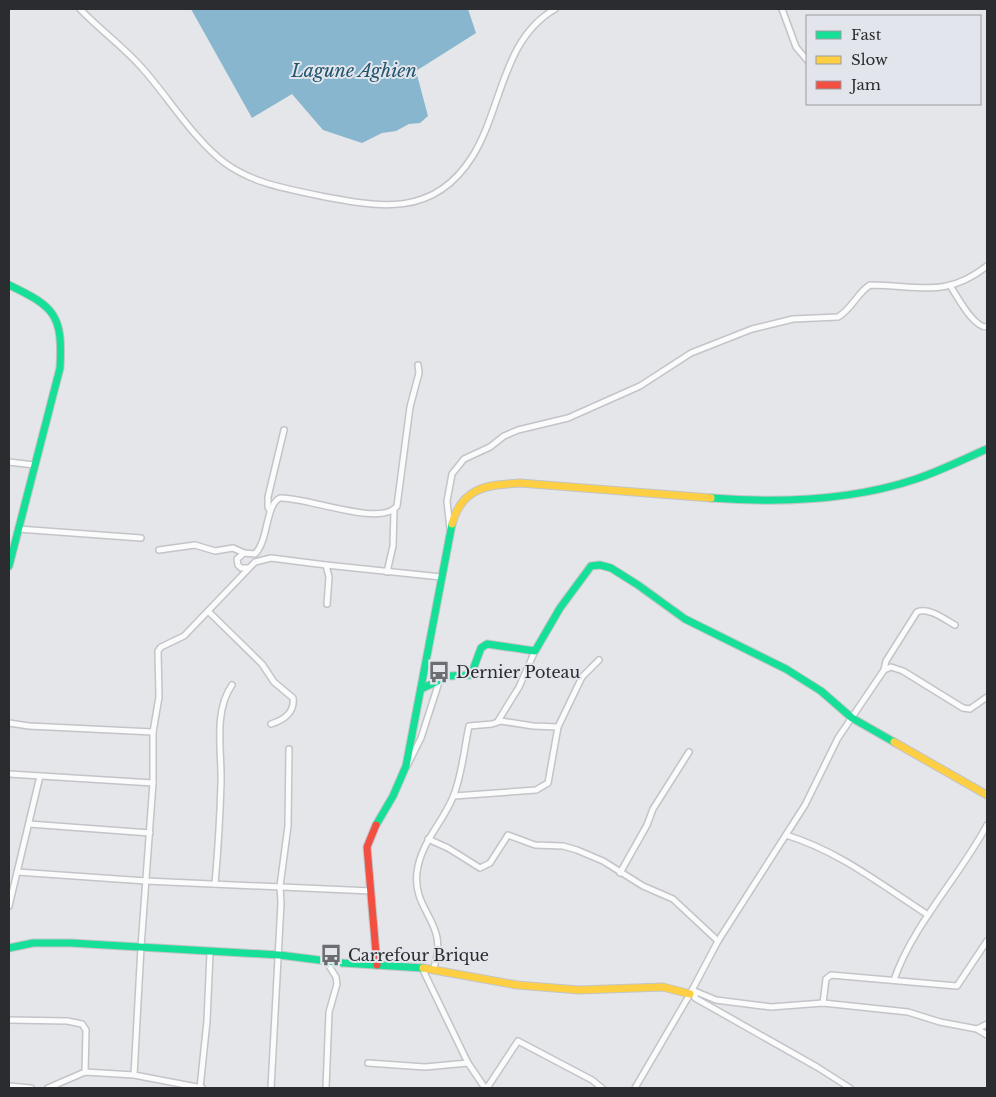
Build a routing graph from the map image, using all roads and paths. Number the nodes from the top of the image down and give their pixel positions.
1 (80, 9) edge
2 (555, 9) edge
3 (782, 9) edge
4 (806, 59) edge
5 (987, 266) edge
6 (9, 285) edge
7 (951, 287) junction
8 (987, 327) edge
9 (418, 365) dead end
10 (284, 430) dead end
11 (987, 449) edge
12 (9, 462) edge
13 (34, 465) junction
14 (270, 511) junction
15 (394, 511) junction
16 (18, 529) junction
17 (450, 534) junction
18 (141, 538) dead end
19 (159, 550) dead end
20 (244, 553) junction
21 (253, 556) junction
22 (256, 562) junction
23 (9, 566) edge
24 (326, 566) junction
25 (248, 568) junction
26 (387, 572) junction
27 (441, 577) junction
28 (327, 604) dead end
29 (209, 612) junction
30 (955, 625) dead end
31 (535, 651) junction
32 (599, 660) dead end
33 (884, 670) junction
34 (440, 679) junction
35 (232, 685) dead end
36 (421, 688) junction
37 (987, 697) edge
38 (852, 718) junction
39 (498, 721) junction
40 (9, 723) edge
41 (271, 724) dead end
42 (558, 727) junction
43 (153, 732) junction
44 (289, 749) dead end
45 (689, 752) dead end
46 (406, 766) junction
47 (9, 774) edge
48 (40, 776) junction
49 (153, 783) junction
50 (987, 795) edge
51 (454, 796) junction
52 (29, 824) junction
53 (987, 825) edge
54 (150, 832) junction
55 (786, 835) junction
56 (428, 839) junction
57 (17, 872) junction
58 (620, 873) junction
59 (146, 881) junction
60 (215, 884) junction
61 (280, 886) junction
62 (371, 891) junction
63 (9, 906) edge
64 (928, 915) junction
65 (718, 941) junction
66 (987, 941) edge
67 (140, 947) junction
68 (9, 948) edge
69 (210, 953) junction
70 (279, 955) junction
71 (326, 961) junction
72 (377, 965) junction
73 (422, 968) junction
74 (433, 970) junction
75 (894, 980) junction
76 (693, 992) junction
77 (823, 1003) junction
78 (9, 1020) edge
79 (987, 1024) edge
80 (977, 1029) junction
81 (987, 1035) edge
82 (368, 1063) dead end
83 (468, 1063) junction
84 (85, 1072) junction
85 (134, 1075) junction
86 (9, 1086) edge
87 (31, 1088) edge
88 (48, 1088) edge
89 (201, 1088) edge
90 (271, 1088) edge
91 (326, 1088) edge
92 (486, 1088) edge
93 (602, 1088) edge
94 (635, 1088) edge
95 (850, 1088) edge

1 - 2 street
3 - 4 street
5 - 7 street
6 - 13 street
7 - 8 street
7 - 17 street
9 - 15 street
10 - 14 street
11 - 17 street
12 - 13 street
13 - 16 street
14 - 15 street
14 - 21 street
15 - 26 street
16 - 18 street
16 - 23 street
17 - 27 street
19 - 20 street
20 - 21 street
20 - 25 street
21 - 22 street
22 - 24 street
22 - 25 street
24 - 26 street
24 - 28 street
25 - 29 street
26 - 27 street
27 - 36 street
29 - 41 street
29 - 43 street
30 - 33 street
31 - 34 street
31 - 38 street
31 - 39 street
32 - 42 street
33 - 37 street
33 - 38 street
34 - 36 street
34 - 46 street
35 - 60 street
36 - 46 street
38 - 50 street
38 - 55 street
39 - 42 street
39 - 51 street
40 - 43 street
42 - 51 street
43 - 49 street
44 - 61 street
45 - 58 street
46 - 62 street
47 - 48 street
48 - 49 street
48 - 52 street
49 - 54 street
51 - 56 street
52 - 54 street
52 - 57 street
53 - 64 street
54 - 59 street
55 - 64 street
55 - 65 street
56 - 58 street
56 - 74 street
57 - 59 street
57 - 63 street
58 - 65 street
59 - 60 street
59 - 67 street
60 - 61 street
61 - 62 street
61 - 70 street
62 - 72 street
64 - 75 street
65 - 76 street
66 - 75 street
67 - 68 street
67 - 69 street
67 - 85 street
69 - 70 street
69 - 89 street
70 - 71 street
70 - 90 street
71 - 72 street
71 - 91 street
72 - 73 street
73 - 74 street
73 - 83 street
74 - 76 street
75 - 77 street
76 - 77 street
76 - 94 street
76 - 95 street
77 - 80 street
78 - 84 street
79 - 80 street
80 - 81 street
82 - 83 street
83 - 92 street
84 - 85 street
84 - 88 street
85 - 89 street
86 - 87 street
92 - 93 street

